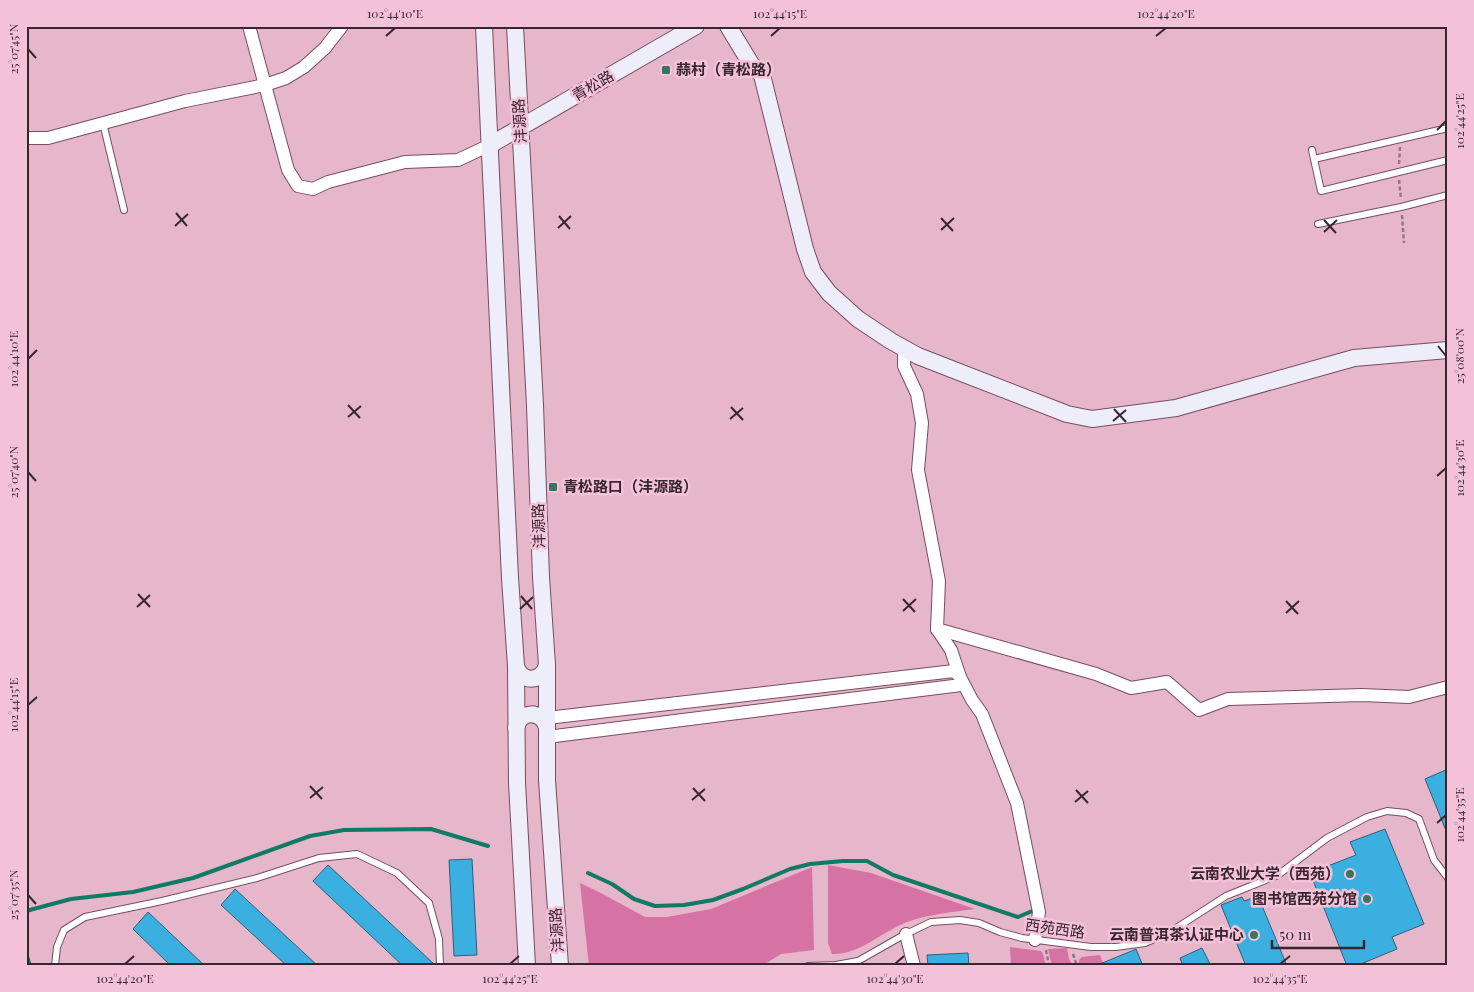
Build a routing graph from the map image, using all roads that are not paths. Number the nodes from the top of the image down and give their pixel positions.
1 (249, 26) edge
2 (342, 26) edge
3 (484, 26) edge
4 (515, 26) edge
5 (696, 26) edge
6 (728, 26) edge
7 (266, 85) junction
8 (103, 123) junction
9 (521, 128) junction
10 (1448, 128) edge
11 (26, 138) edge
12 (490, 145) junction
13 (1312, 150) dead end
14 (1314, 159) junction
15 (1448, 160) edge
16 (1448, 195) edge
17 (124, 210) dead end
18 (1318, 224) dead end
19 (904, 348) junction
20 (1448, 350) edge
21 (937, 629) junction
22 (547, 665) junction
23 (516, 666) junction
24 (960, 677) junction
25 (1448, 687) edge
26 (547, 727) junction
27 (516, 728) junction
28 (1448, 878) edge
29 (906, 934) junction
30 (1039, 941) junction
31 (55, 966) edge
32 (440, 966) edge
33 (527, 966) edge
34 (560, 966) edge
35 (808, 966) edge
36 (914, 966) edge

1 - 7 street
2 - 7 street
3 - 12 main road, 沣源路
4 - 9 main road, 沣源路
5 - 9 main road, 青松路
6 - 19 main road
7 - 8 street
7 - 12 street
8 - 11 street
8 - 17 lane
9 - 12 main road, 青松路
9 - 22 main road, 沣源路
10 - 14 lane
12 - 23 main road, 沣源路
13 - 14 lane
14 - 15 lane
16 - 18 lane
19 - 20 main road
19 - 21 street
21 - 24 street
21 - 25 street
22 - 23 main road
22 - 26 main road, 沣源路
23 - 27 main road, 沣源路
24 - 26 street
24 - 26 street
24 - 30 street
26 - 27 main road
26 - 34 main road, 沣源路
27 - 33 main road, 沣源路
28 - 30 lane, 西苑西路
29 - 30 lane, 西苑西路
29 - 35 lane, 西苑西路
29 - 36 street
31 - 32 lane

